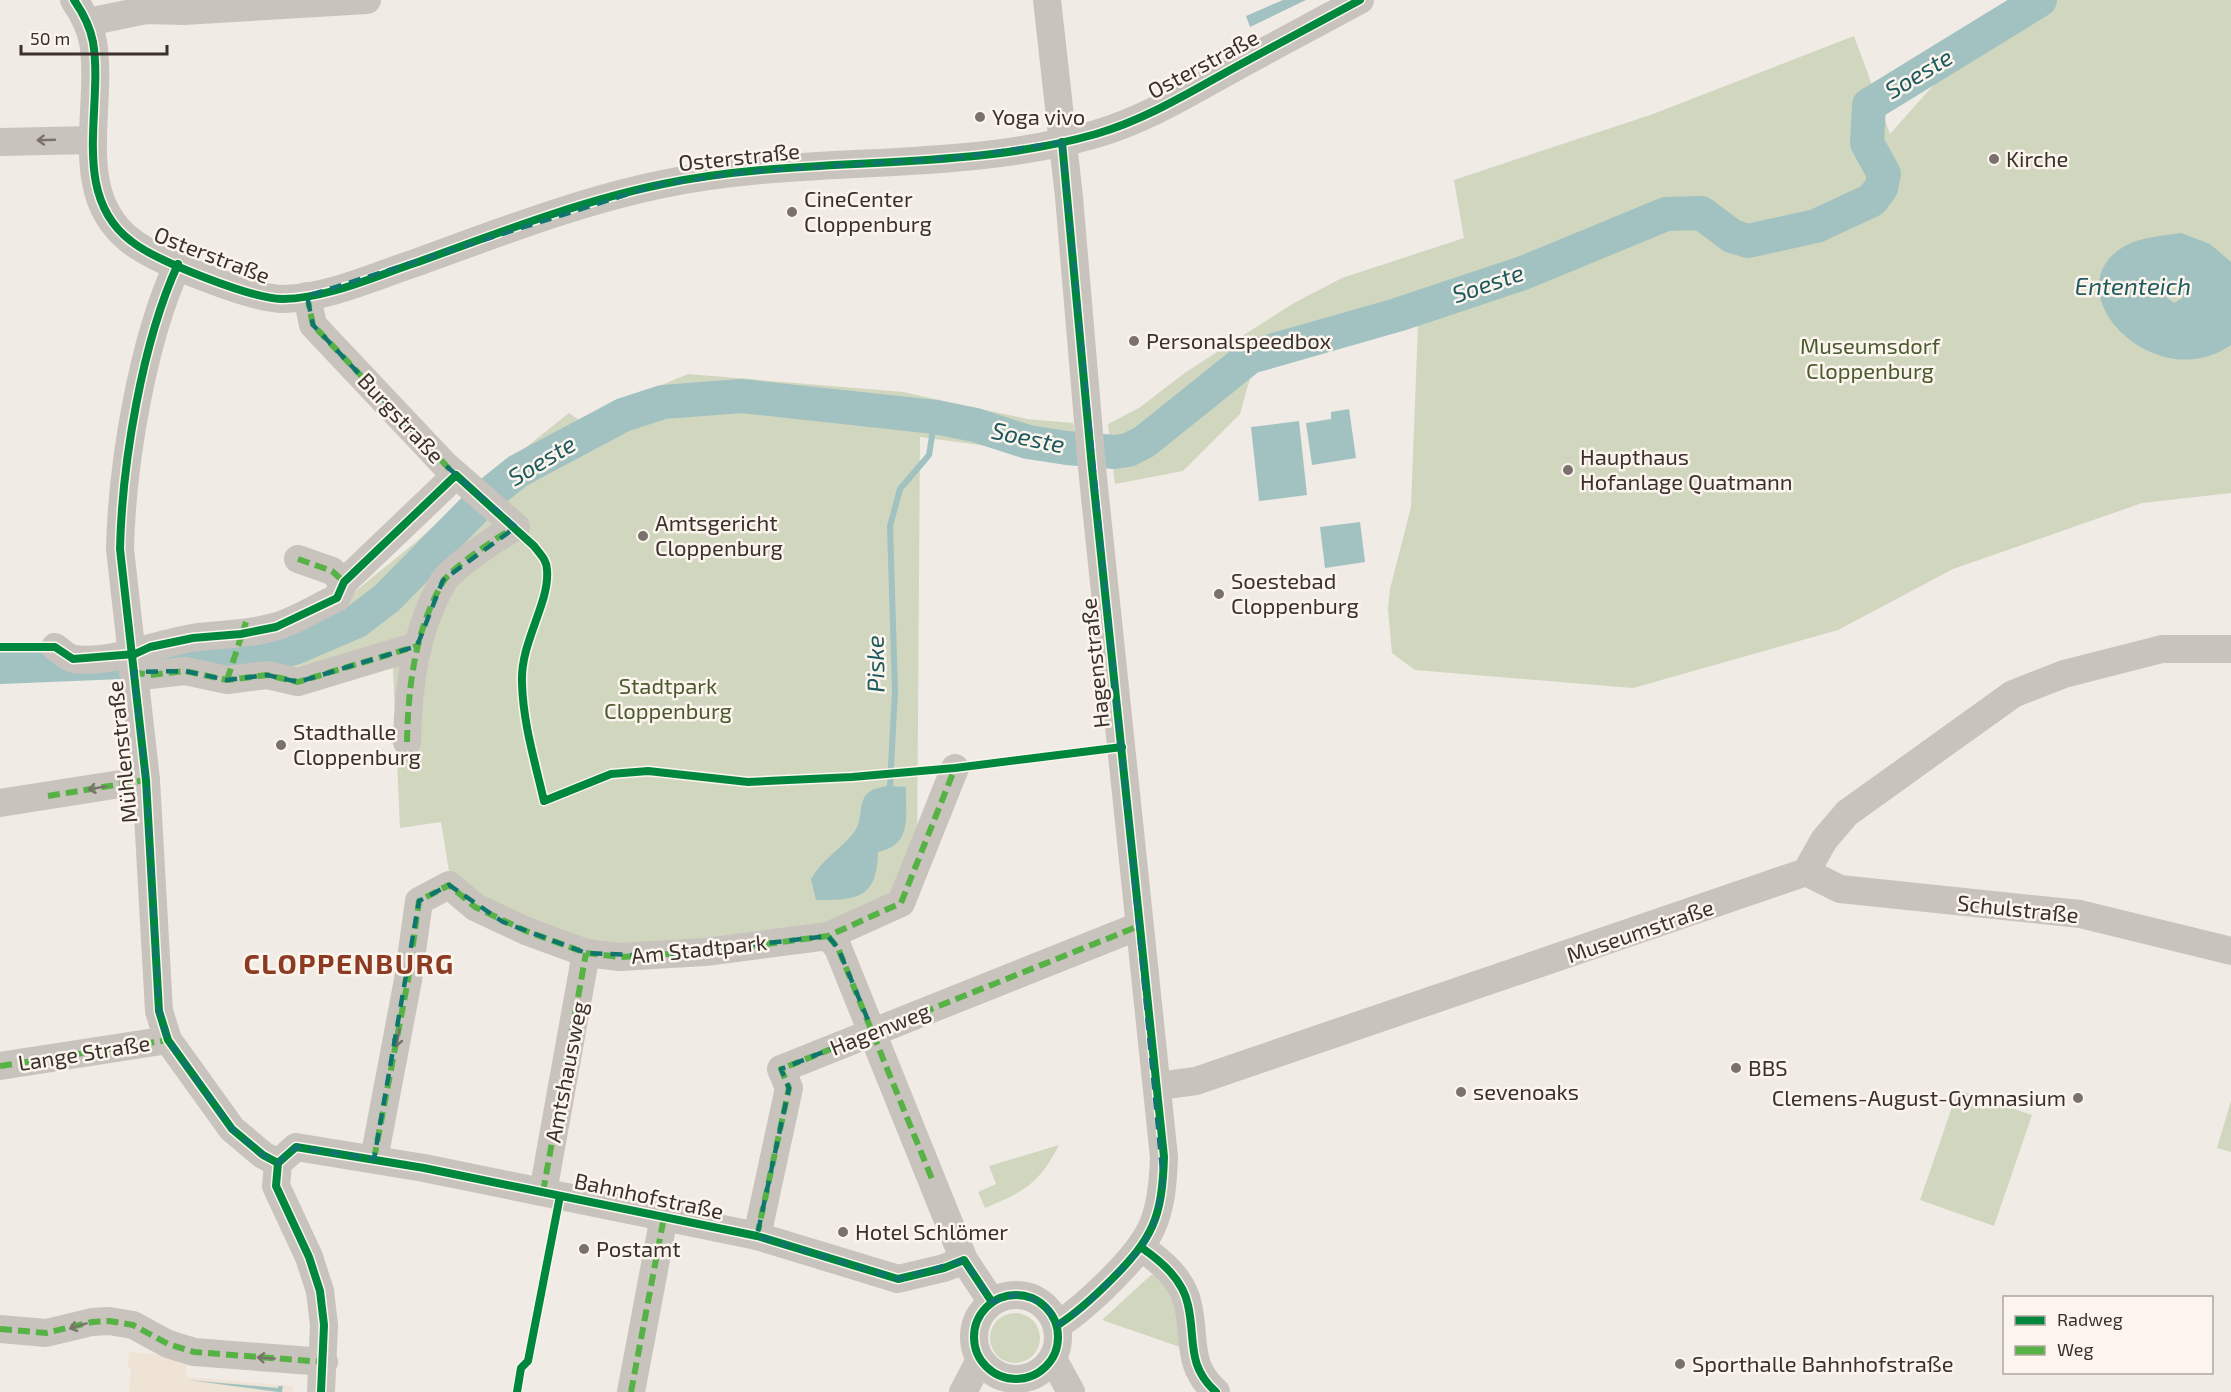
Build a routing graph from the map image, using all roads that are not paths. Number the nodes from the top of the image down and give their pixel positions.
1 (367, 0) edge
2 (1047, 0) edge
3 (1360, 0) edge
4 (143, 5) edge
5 (81, 11) edge
6 (93, 140) junction
7 (0, 142) edge
8 (1062, 142) junction
9 (178, 264) junction
10 (307, 296) junction
11 (461, 480) junction
12 (298, 559) dead end
13 (344, 582) junction
14 (242, 634) junction
15 (417, 646) junction
16 (55, 648) dead end
17 (2231, 650) edge
18 (132, 663) junction
19 (229, 677) junction
20 (407, 741) dead end
21 (955, 768) dead end
22 (146, 780) junction
23 (0, 803) edge
24 (1806, 872) junction
25 (1139, 926) junction
26 (828, 936) junction
27 (2231, 951) edge
28 (586, 952) junction
29 (873, 1032) junction
30 (168, 1040) junction
31 (0, 1066) edge
32 (1158, 1086) junction
33 (374, 1159) junction
34 (278, 1163) junction
35 (543, 1192) junction
36 (664, 1217) junction
37 (758, 1236) junction
38 (1142, 1248) junction
39 (964, 1260) junction
40 (992, 1302) junction
41 (1052, 1316) junction
42 (0, 1329) edge
43 (1053, 1359) junction
44 (324, 1362) junction
45 (985, 1375) edge
46 (1040, 1385) edge
47 (1209, 1385) edge
48 (321, 1392) edge
49 (631, 1392) edge
50 (963, 1392) edge
51 (1071, 1392) edge

1 - 4 street
2 - 8 street, Hagenstraße
3 - 8 street, Osterstraße
4 - 5 street
5 - 6 street
6 -> 7 street
6 - 9 street, Osterstraße
8 - 10 street, Osterstraße
8 - 25 street, Hagenstraße
9 - 10 street, Osterstraße
9 - 18 street, Mühlenstraße
10 - 11 street, Burgstraße
11 - 13 street
11 - 15 street, Burgstraße
12 - 13 street
13 - 14 street
14 - 18 street
14 - 19 street
15 - 19 street
15 - 20 street
16 - 18 street
17 - 24 street
18 - 19 street
18 - 22 street, Mühlenstraße
21 - 26 street, Am Stadtpark
22 -> 23 street
22 - 30 street, Mühlenstraße
24 - 27 street, Schulstraße
24 - 32 street, Museumstraße
25 - 29 street, Hagenweg
25 - 32 street, Hagenstraße
26 - 28 street, Am Stadtpark
26 - 29 street
28 -> 33 street, Am Stadtpark
28 - 35 street, Amtshausweg
29 - 37 street, Hagenweg
29 - 39 street
30 - 31 street, Lange Straße
30 - 34 street, Mühlenstraße
32 - 38 street, Hagenstraße
33 - 34 street, Bahnhofstraße
33 - 35 street, Bahnhofstraße
34 - 44 street
35 - 36 street, Bahnhofstraße
36 - 37 street, Bahnhofstraße
36 - 49 street
37 - 39 street, Bahnhofstraße
38 - 41 street, Hagenstraße
38 - 47 street
39 - 40 street
40 - 41 street
40 - 45 street
41 - 43 street
44 -> 42 street
43 - 46 street
43 - 51 street
44 - 48 street
45 - 46 street
45 - 50 street

